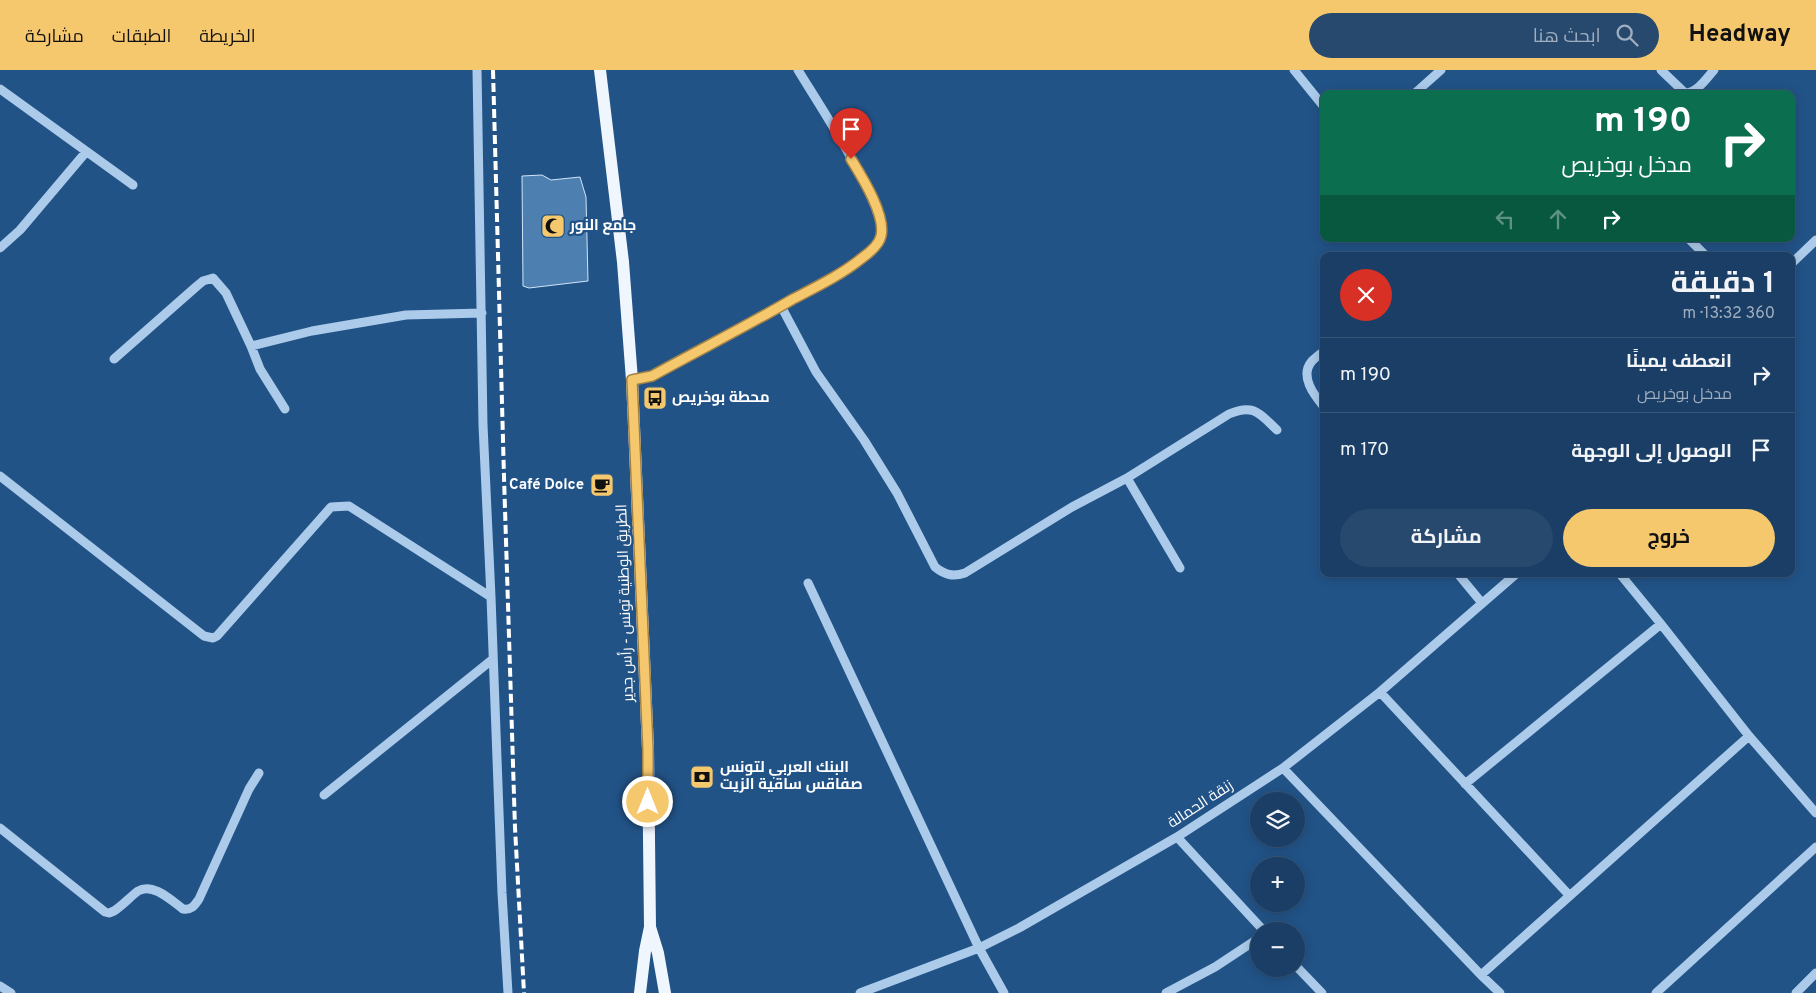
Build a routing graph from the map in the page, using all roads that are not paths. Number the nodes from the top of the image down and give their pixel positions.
1 (477, 70) edge
2 (600, 70) edge
3 (798, 70) edge
4 (1294, 70) edge
5 (1441, 70) edge
6 (1661, 70) edge
7 (1714, 70) edge
8 (0, 89) edge
9 (1418, 90) edge
10 (1682, 90) edge
11 (1693, 90) edge
12 (1320, 102) edge
13 (86, 152) junction
14 (133, 186) dead end
15 (1816, 240) edge
16 (1692, 242) edge
17 (0, 248) edge
18 (1702, 252) edge
19 (1795, 260) edge
20 (782, 306) junction
21 (482, 313) junction
22 (251, 346) junction
23 (1320, 354) edge
24 (114, 359) dead end
25 (632, 380) junction
26 (1320, 402) edge
27 (285, 410) dead end
28 (1277, 430) dead end
29 (0, 476) edge
30 (1127, 478) junction
31 (1180, 568) dead end
32 (1460, 577) edge
33 (1512, 577) edge
34 (1622, 577) edge
35 (808, 583) dead end
36 (491, 597) junction
37 (1482, 603) junction
38 (1661, 624) junction
39 (493, 659) junction
40 (1380, 692) junction
41 (1748, 736) junction
42 (1283, 768) junction
43 (259, 773) dead end
44 (1465, 784) junction
45 (324, 795) dead end
46 (1816, 813) edge
47 (0, 828) edge
48 (1177, 838) junction
49 (1816, 847) edge
50 (1570, 894) junction
51 (1256, 922) edge
52 (650, 927) junction
53 (1250, 944) edge
54 (979, 948) junction
55 (1816, 973) edge
56 (1305, 975) edge
57 (1481, 975) junction
58 (0, 986) edge
59 (11, 993) edge
60 (508, 993) edge
61 (640, 993) edge
62 (665, 993) edge
63 (860, 993) edge
64 (1004, 993) edge
65 (1166, 993) edge
66 (1322, 993) edge
67 (1500, 993) edge
68 (1656, 993) edge
69 (1796, 993) edge

1 - 21 street
2 - 25 main road, الطريق الوطنية تونس - رأس جدير
3 - 20 street
4 - 12 street
5 - 9 street
6 - 10 street
7 - 11 street
8 - 13 street
13 - 14 street
13 - 17 street
15 - 19 street
16 - 18 street
20 - 25 street
20 - 30 street
21 - 22 street
21 - 36 street
22 - 24 street
22 - 27 street
23 - 26 street
25 - 52 main road, الطريق الوطنية تونس - رأس جدير
28 - 30 street
29 - 36 street
30 - 31 street
32 - 37 street
33 - 37 street, زنقة الحمالة
34 - 38 street
35 - 54 street
36 - 39 street
37 - 40 street, زنقة الحمالة
38 - 41 street
38 - 44 street
39 - 45 street
39 - 60 street
40 - 42 street, زنقة الحمالة
40 - 44 street
41 - 46 street
41 - 50 street
42 - 48 street, زنقة الحمالة
42 - 57 street
43 - 47 street
44 - 50 street
48 - 51 street
48 - 54 street, زنقة الحمالة
49 - 68 street
50 - 57 street
52 - 61 main road, الطريق الوطنية تونس - رأس جدير
52 - 62 main road, الطريق الوطنية تونس - رأس جدير
53 - 65 street
54 - 63 street, زنقة الحمالة
54 - 64 street
55 - 69 street
56 - 66 street
57 - 67 street
58 - 59 street

